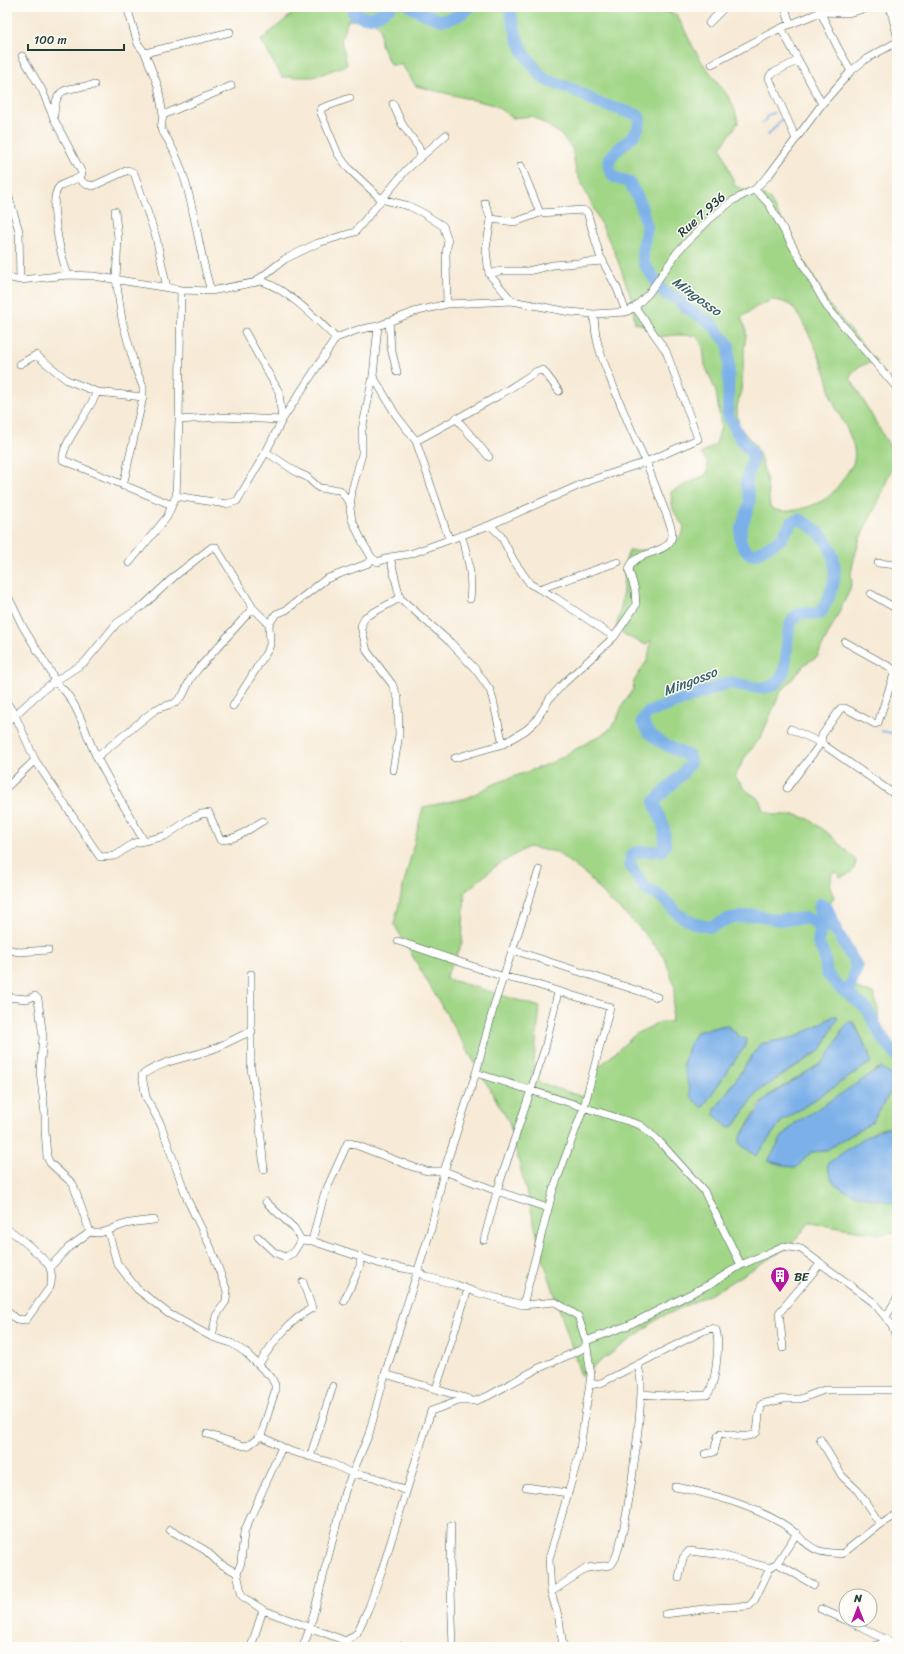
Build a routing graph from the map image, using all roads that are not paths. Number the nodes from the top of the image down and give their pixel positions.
1 (127, 7) edge
2 (726, 7) edge
3 (785, 7) edge
4 (871, 7) edge
5 (890, 7) edge
6 (820, 9) edge
7 (709, 23) dead end
8 (790, 24) junction
9 (781, 28) junction
10 (230, 32) dead end
11 (897, 35) edge
12 (897, 42) edge
13 (144, 53) junction
14 (22, 56) dead end
15 (797, 61) junction
16 (712, 64) dead end
17 (852, 71) junction
18 (94, 85) dead end
19 (230, 86) dead end
20 (350, 98) dead end
21 (393, 104) dead end
22 (822, 104) junction
23 (163, 114) junction
24 (54, 119) junction
25 (446, 135) dead end
26 (796, 139) junction
27 (422, 157) junction
28 (521, 166) dead end
29 (78, 178) junction
30 (755, 189) junction
31 (7, 191) edge
32 (382, 199) junction
33 (485, 204) dead end
34 (115, 211) dead end
35 (540, 213) junction
36 (491, 219) junction
37 (603, 261) junction
38 (489, 274) junction
39 (68, 275) junction
40 (7, 276) edge
41 (116, 279) junction
42 (20, 280) junction
43 (255, 282) junction
44 (167, 288) junction
45 (181, 290) junction
46 (211, 291) junction
47 (512, 301) junction
48 (447, 304) junction
49 (635, 307) junction
50 (626, 312) junction
51 (594, 314) junction
52 (389, 321) junction
53 (378, 326) junction
54 (245, 332) dead end
55 (336, 338) junction
56 (20, 364) dead end
57 (397, 372) dead end
58 (373, 376) junction
59 (897, 388) edge
60 (559, 391) dead end
61 (97, 392) junction
62 (143, 397) junction
63 (456, 418) junction
64 (180, 420) junction
65 (282, 420) junction
66 (416, 441) junction
67 (266, 452) junction
68 (489, 457) dead end
69 (646, 462) junction
70 (123, 486) junction
71 (176, 496) junction
72 (172, 505) junction
73 (351, 505) junction
74 (490, 525) junction
75 (461, 535) junction
76 (449, 538) junction
77 (390, 557) junction
78 (372, 558) junction
79 (618, 562) dead end
80 (129, 563) dead end
81 (878, 563) dead end
82 (897, 565) edge
83 (539, 589) junction
84 (7, 594) edge
85 (871, 594) dead end
86 (400, 598) junction
87 (470, 599) dead end
88 (253, 608) junction
89 (897, 609) edge
90 (269, 624) junction
91 (614, 637) junction
92 (845, 642) dead end
93 (896, 671) edge
94 (54, 682) junction
95 (7, 702) edge
96 (233, 706) dead end
97 (15, 715) junction
98 (7, 722) edge
99 (791, 729) dead end
100 (821, 743) junction
101 (503, 744) junction
102 (97, 757) junction
103 (455, 758) dead end
104 (35, 760) junction
105 (393, 770) dead end
106 (7, 787) edge
107 (787, 788) dead end
108 (897, 796) edge
109 (263, 821) dead end
110 (144, 841) junction
111 (539, 870) dead end
112 (398, 941) dead end
113 (7, 949) edge
114 (48, 950) dead end
115 (513, 950) junction
116 (251, 974) dead end
117 (504, 977) junction
118 (558, 992) junction
119 (7, 997) edge
120 (658, 997) dead end
121 (252, 1031) junction
122 (476, 1073) junction
123 (530, 1090) junction
124 (584, 1107) junction
125 (264, 1170) dead end
126 (444, 1170) junction
127 (497, 1191) junction
128 (266, 1202) dead end
129 (548, 1208) junction
130 (154, 1220) dead end
131 (7, 1229) edge
132 (108, 1231) junction
133 (90, 1232) junction
134 (258, 1237) dead end
135 (301, 1240) junction
136 (484, 1240) dead end
137 (312, 1241) junction
138 (360, 1256) junction
139 (821, 1263) junction
140 (741, 1265) junction
141 (50, 1267) junction
142 (418, 1272) junction
143 (303, 1282) dead end
144 (468, 1289) junction
145 (897, 1298) edge
146 (344, 1301) dead end
147 (523, 1305) junction
148 (7, 1311) edge
149 (886, 1317) junction
150 (212, 1337) junction
151 (897, 1340) edge
152 (586, 1341) junction
153 (783, 1348) dead end
154 (259, 1364) junction
155 (638, 1364) junction
156 (385, 1374) junction
157 (590, 1385) junction
158 (333, 1386) dead end
159 (436, 1389) junction
160 (897, 1390) edge
161 (641, 1394) junction
162 (475, 1401) junction
163 (208, 1434) dead end
164 (261, 1436) junction
165 (820, 1439) dead end
166 (282, 1448) junction
167 (705, 1454) dead end
168 (310, 1457) junction
169 (352, 1473) junction
170 (858, 1486) dead end
171 (526, 1487) dead end
172 (675, 1487) dead end
173 (406, 1491) junction
174 (568, 1493) junction
175 (897, 1514) edge
176 (880, 1524) junction
177 (452, 1525) dead end
178 (170, 1530) dead end
179 (797, 1533) junction
180 (777, 1563) junction
181 (770, 1568) junction
182 (237, 1573) junction
183 (680, 1578) dead end
184 (814, 1585) dead end
185 (551, 1592) junction
186 (821, 1609) dead end
187 (263, 1610) junction
188 (664, 1614) dead end
189 (838, 1616) edge
190 (310, 1628) junction
191 (863, 1628) edge
192 (896, 1644) edge
193 (251, 1647) edge
194 (303, 1647) edge
195 (453, 1647) edge
196 (563, 1647) edge
197 (873, 1647) edge

1 - 13 street
2 - 7 street
3 - 8 street
4 - 6 street
5 - 11 street
6 - 8 street
6 - 17 street
8 - 9 street
9 - 15 street
9 - 16 street
10 - 13 street
12 - 17 street, Rue 7.936
13 - 23 street
14 - 24 street
15 - 22 street
15 - 26 street
17 - 22 street, Rue 7.936
18 - 24 street
19 - 23 street
20 - 32 street
21 - 27 street
22 - 26 street, Rue 7.936
23 - 46 street
24 - 29 street
25 - 27 street
26 - 30 street, Rue 7.936
27 - 32 street
28 - 35 street
29 - 39 street
29 - 44 street
30 - 49 street, Rue 7.936
30 - 59 street
31 - 42 street
32 - 43 street
32 - 48 street
33 - 36 street
34 - 41 street
35 - 36 street
35 - 37 street
36 - 38 street
37 - 38 street
37 - 50 street
38 - 47 street
39 - 41 street
39 - 42 street
40 - 42 street
41 - 44 street
41 - 62 street
43 - 46 street
43 - 55 street
44 - 45 street
45 - 46 street
45 - 64 street
47 - 48 street, Rue 7.936
47 - 51 street, Rue 7.936
48 - 52 street, Rue 7.936
49 - 50 street, Rue 7.936
49 - 69 street
50 - 51 street, Rue 7.936
51 - 69 street
52 - 53 street, Rue 7.936
52 - 57 street
53 - 55 street, Rue 7.936
53 - 58 street
54 - 65 street
55 - 65 street
56 - 61 street
58 - 66 street
58 - 73 street
60 - 63 street
61 - 62 street
61 - 70 street
62 - 70 street
63 - 66 street
63 - 68 street
64 - 65 street
64 - 71 street
65 - 67 street
66 - 76 street
67 - 71 street
67 - 73 street
69 - 74 street
69 - 91 street
70 - 72 street
71 - 72 street
72 - 80 street
73 - 78 street
74 - 75 street
74 - 83 street
75 - 76 street
75 - 87 street
76 - 77 street
77 - 78 street
77 - 86 street
78 - 90 street
79 - 83 street
81 - 82 street
83 - 91 street
84 - 94 street
85 - 89 street
86 - 101 street
86 - 105 street
88 - 90 street
88 - 94 street
88 - 102 street
90 - 96 street
91 - 101 street
92 - 93 street
93 - 100 street
94 - 97 street
94 - 102 street
95 - 97 street
97 - 98 street
97 - 104 street
99 - 100 street
100 - 107 street
100 - 108 street
101 - 103 street
102 - 110 street
104 - 106 street
104 - 110 street
109 - 110 street
111 - 115 street
112 - 117 street
113 - 114 street
115 - 117 street
115 - 120 street
116 - 121 street
117 - 118 street
117 - 122 street
118 - 123 street
118 - 124 street
119 - 133 street
121 - 125 street
121 - 150 street
122 - 123 street
122 - 126 street
123 - 124 street
123 - 127 street
124 - 129 street
124 - 140 street
126 - 127 street
126 - 137 street
126 - 142 street
127 - 129 street
127 - 136 street
128 - 135 street
129 - 147 street
130 - 132 street
131 - 141 street
132 - 133 street
132 - 150 street
133 - 141 street
134 - 135 street
135 - 137 street
137 - 138 street
138 - 142 street
138 - 146 street
139 - 140 street
139 - 149 street
139 - 153 street
140 - 152 street
141 - 148 street
142 - 144 street
142 - 156 street
143 - 154 street
144 - 147 street
144 - 159 street
145 - 149 street
147 - 152 street
149 - 151 street
150 - 154 street
152 - 157 street
152 - 162 street
154 - 164 street
155 - 157 street
155 - 161 street
155 - 161 street
156 - 159 street
156 - 169 street
157 - 174 street
158 - 168 street
159 - 162 street
160 - 167 street
161 - 185 street
162 - 173 street
163 - 164 street
164 - 166 street
165 - 176 street
166 - 168 street
166 - 182 street
168 - 169 street
169 - 173 street
169 - 190 street
170 - 176 street
171 - 174 street
172 - 179 street
173 - 190 street
174 - 185 street
175 - 176 street
176 - 179 street
177 - 195 street
178 - 182 street
179 - 180 street
180 - 181 street
180 - 184 street
181 - 183 street
181 - 188 street
182 - 187 street
185 - 196 street
186 - 189 street
187 - 190 street
187 - 193 street
190 - 194 street
191 - 192 street
192 - 197 street

